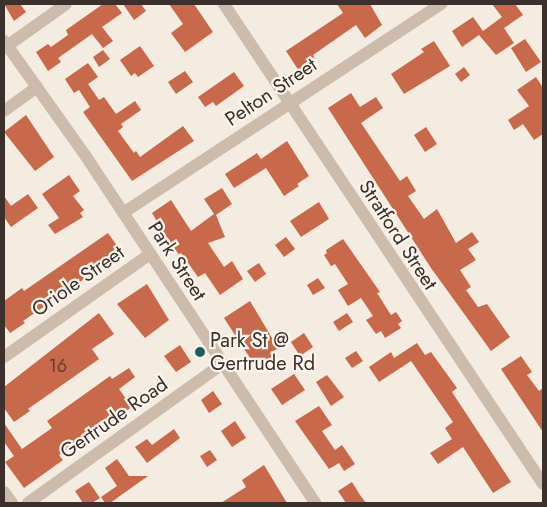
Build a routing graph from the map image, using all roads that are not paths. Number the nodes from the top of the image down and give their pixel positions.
1 (66, 4) edge
2 (224, 4) edge
3 (441, 4) edge
4 (6, 43) edge
5 (37, 87) junction
6 (289, 101) junction
7 (4, 111) edge
8 (123, 212) junction
9 (150, 254) junction
10 (4, 357) edge
11 (222, 364) junction
12 (543, 484) edge
13 (4, 492) edge
14 (12, 503) edge
15 (28, 503) edge
16 (315, 503) edge

1 - 4 street
2 - 6 street, Stratford Street
3 - 6 street, Pelton Street
4 - 5 street, Park Street
5 - 7 street
5 - 8 street, Park Street
6 - 8 street, Pelton Street
6 - 12 street, Stratford Street
8 - 9 street, Park Street
9 - 10 street, Oriole Street
9 - 11 street, Park Street
11 - 15 street, Gertrude Road
11 - 16 street, Park Street
13 - 14 street

